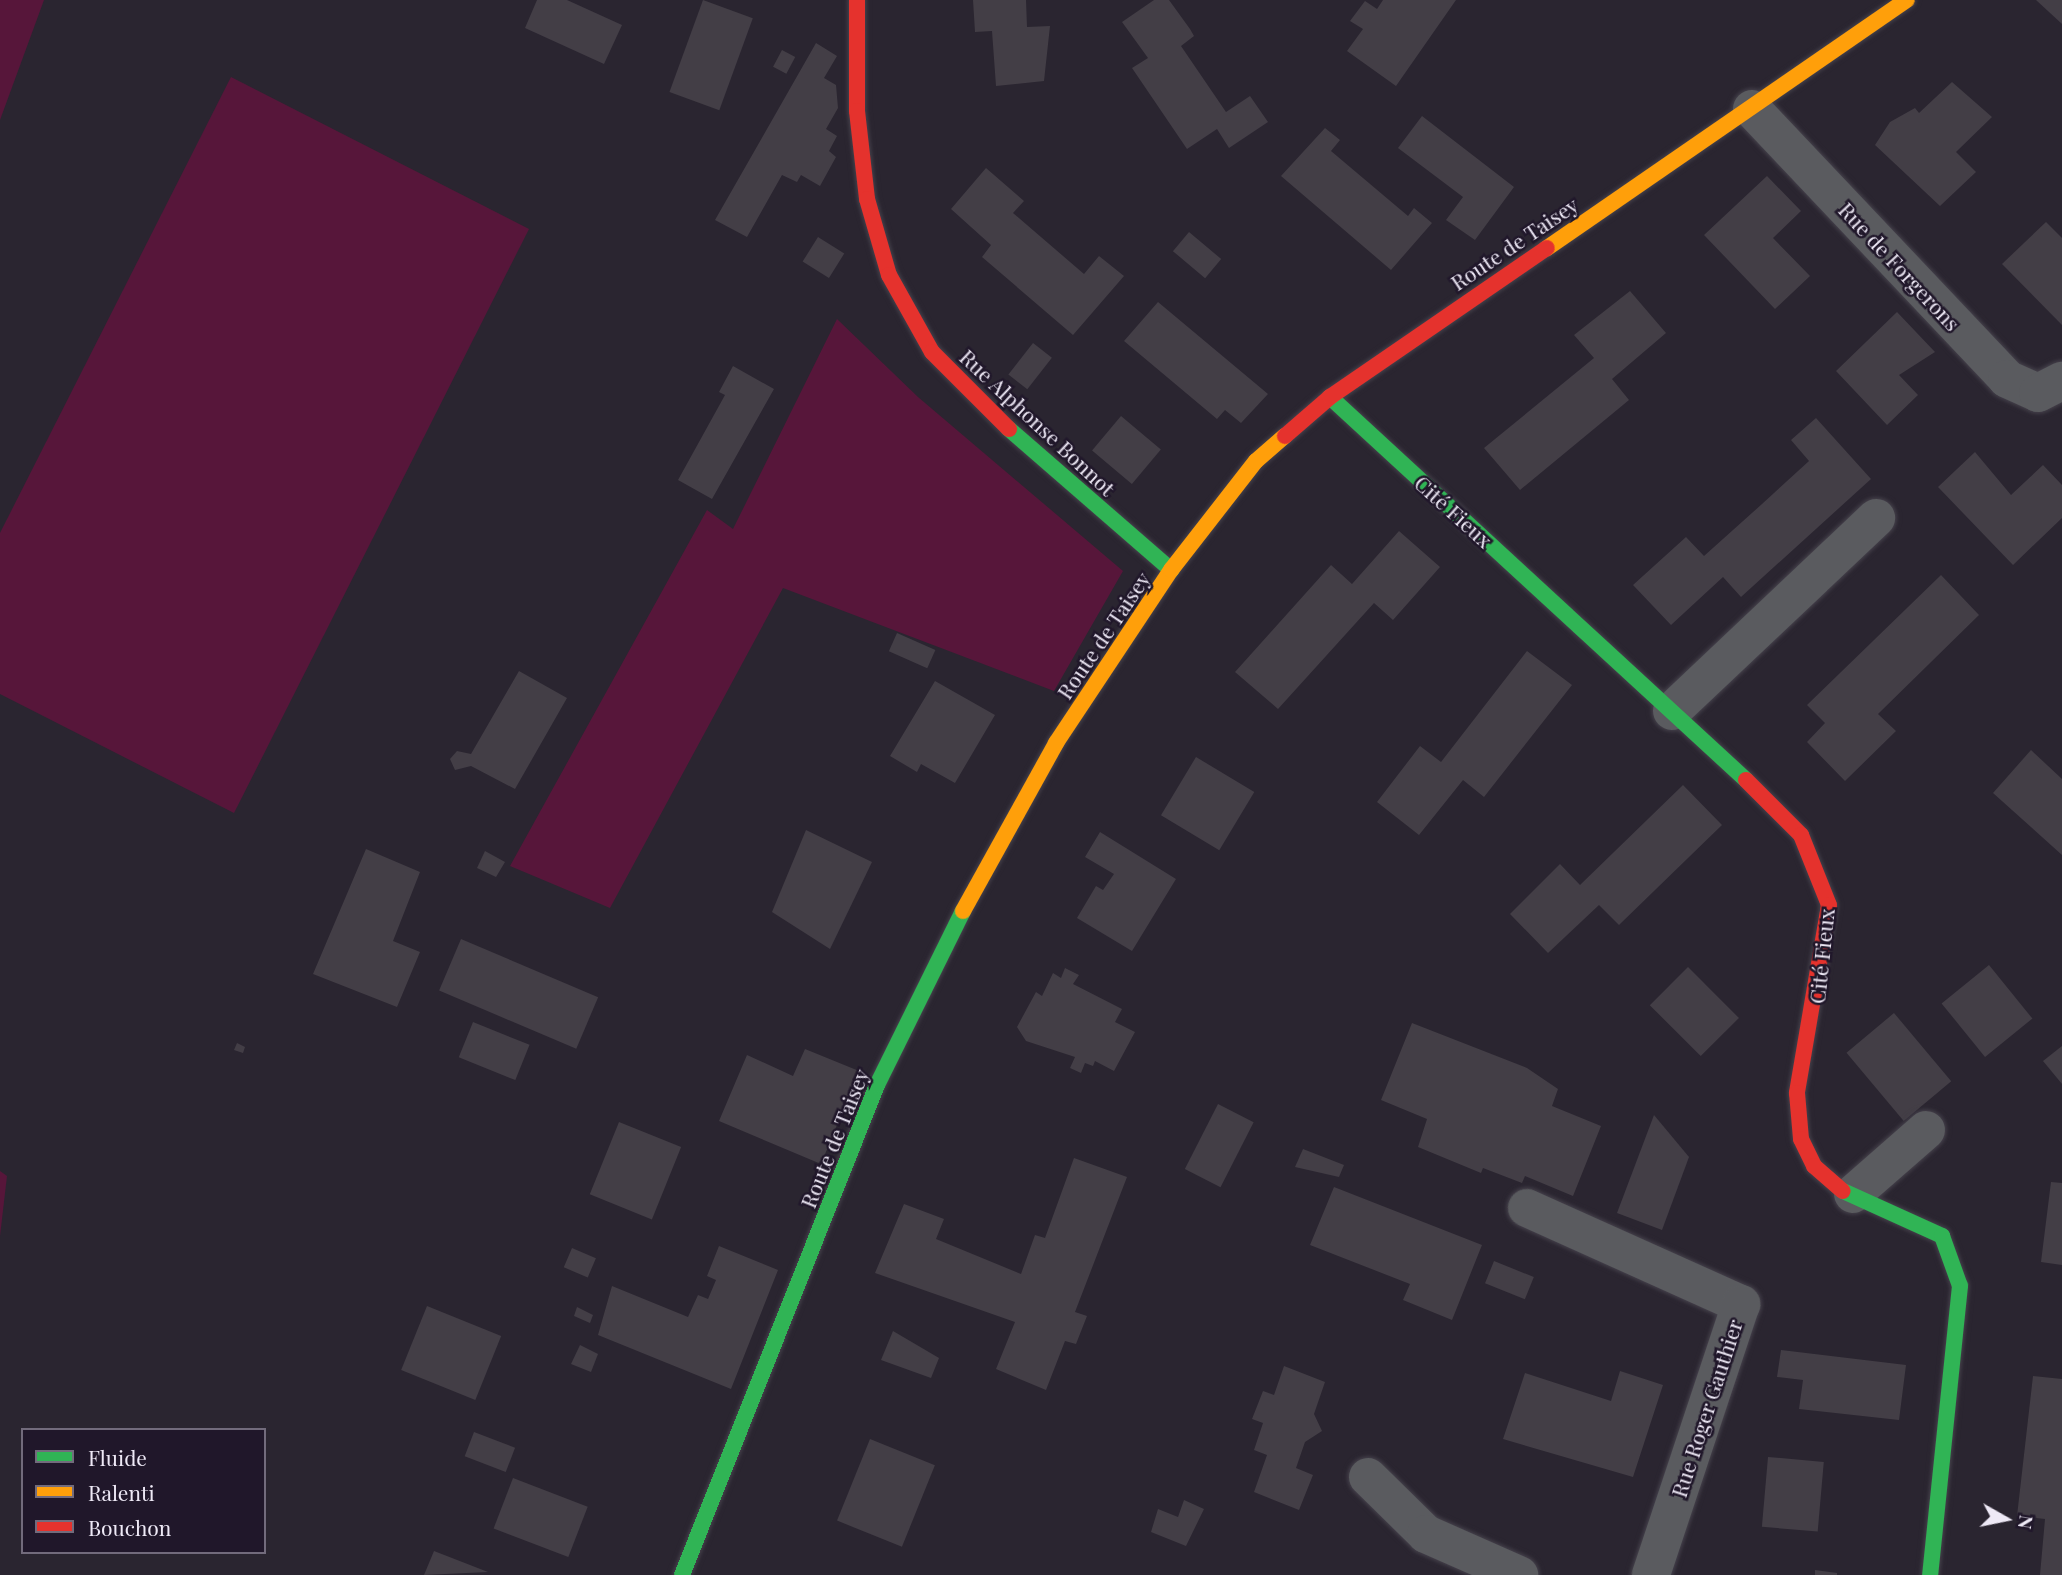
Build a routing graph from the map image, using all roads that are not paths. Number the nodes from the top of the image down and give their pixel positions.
1 (857, 0) edge
2 (1907, 0) edge
3 (1752, 109) junction
4 (2062, 381) edge
5 (1330, 397) junction
6 (1876, 518) dead end
7 (1171, 570) junction
8 (1672, 711) junction
9 (1926, 1130) dead end
10 (1853, 1194) junction
11 (1527, 1208) dead end
12 (1368, 1477) dead end
13 (682, 1575) edge
14 (1519, 1575) edge
15 (1651, 1575) edge
16 (1930, 1575) edge

1 - 7 street, Rue Alphonse Bonnot
2 - 3 street, Route de Taisey
3 - 4 street, Rue de Forgerons
3 - 5 street, Route de Taisey
5 - 7 street, Route de Taisey
5 - 8 street, Cité Fieux
6 - 8 street
7 - 13 street, Route de Taisey
8 - 10 street, Cité Fieux
9 - 10 street
10 - 16 street, Cité Fieux
11 - 15 street, Rue Roger Gauthier
12 - 14 street

